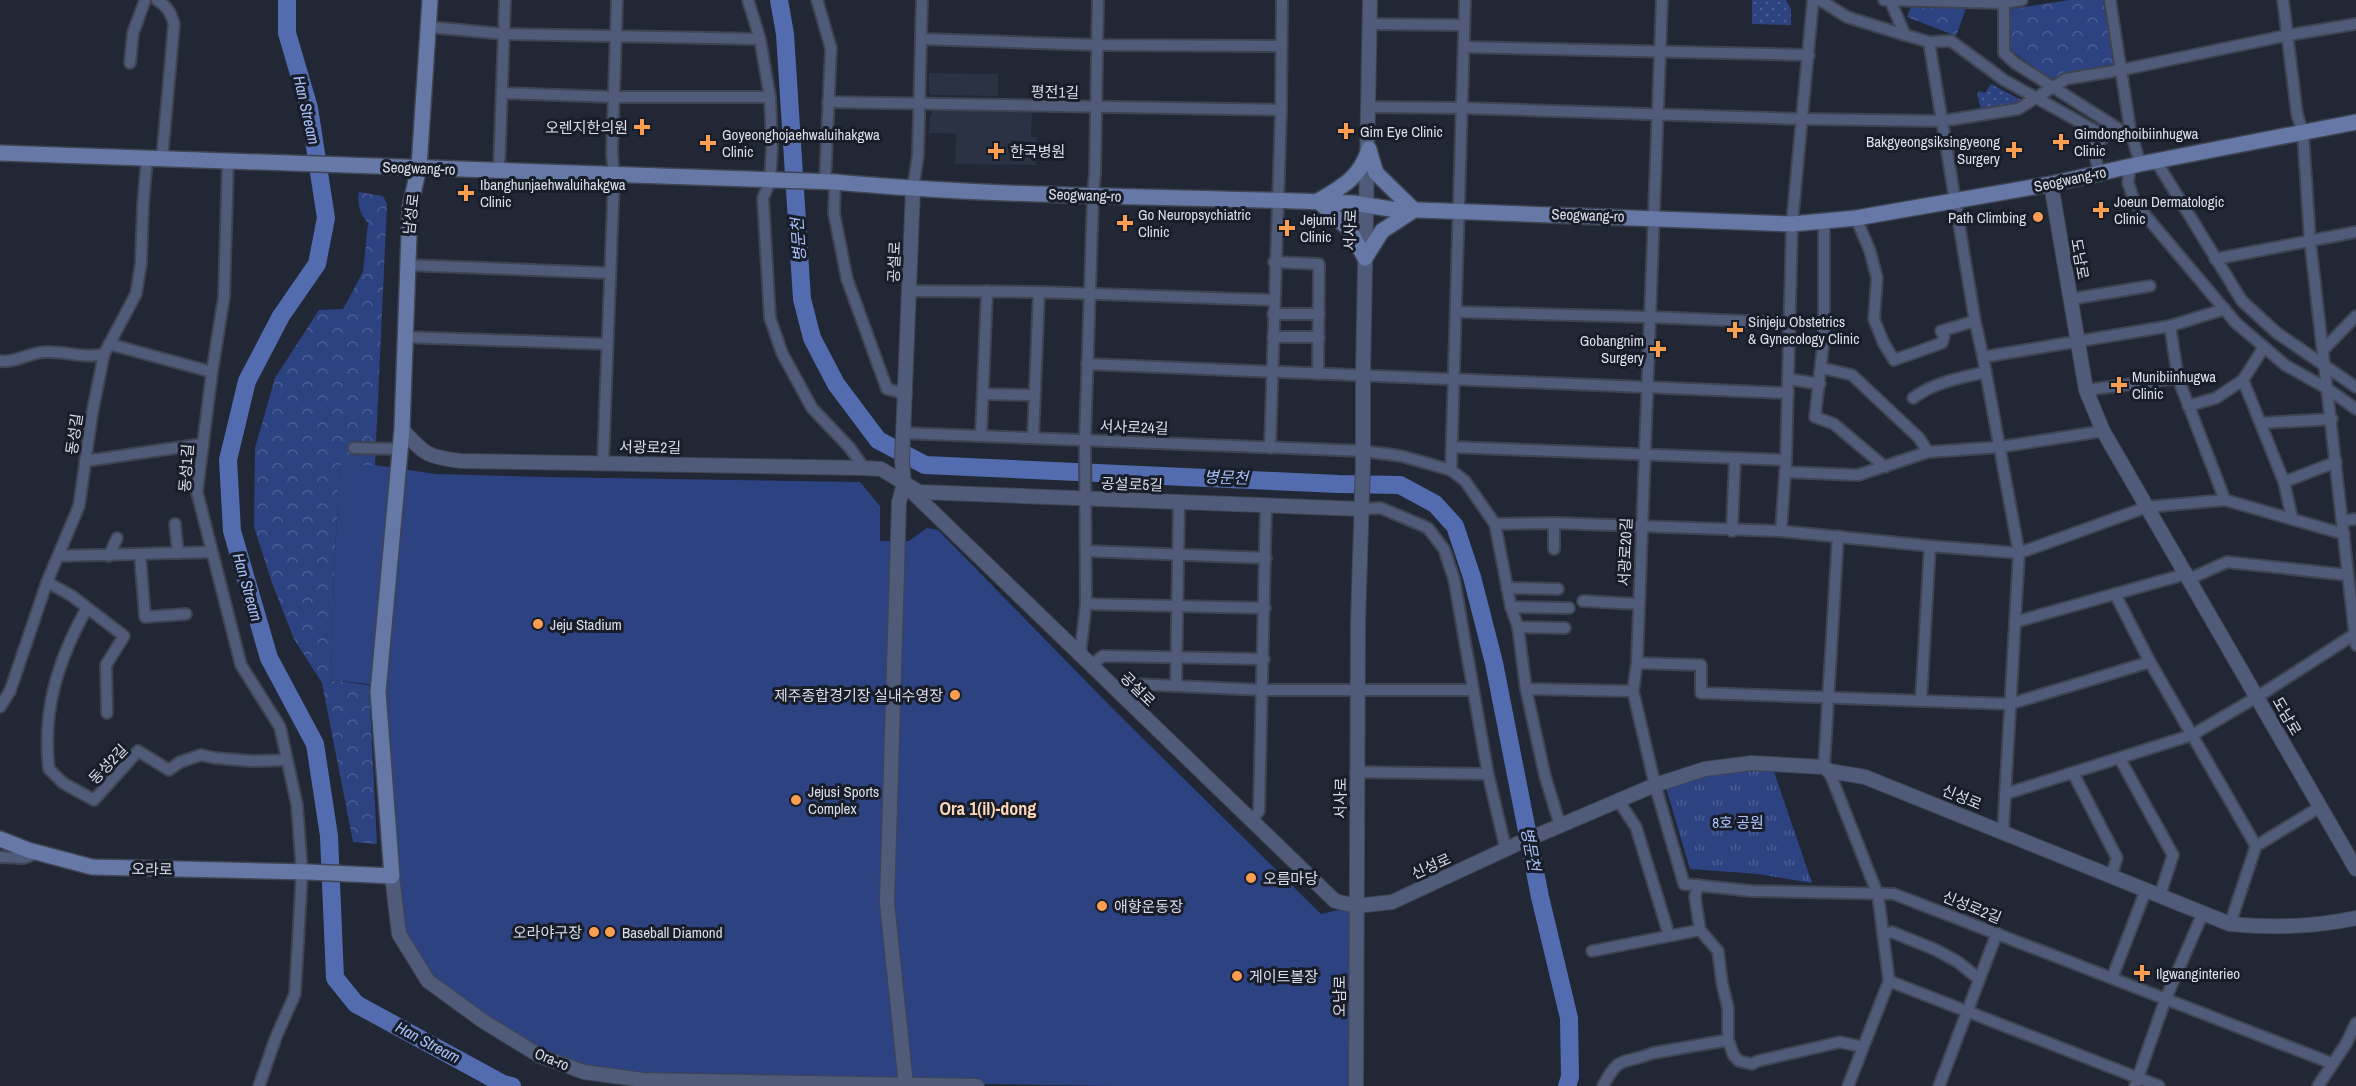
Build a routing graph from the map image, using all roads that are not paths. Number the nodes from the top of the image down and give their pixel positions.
1 (146, 0) edge
2 (158, 0) edge
3 (430, 0) edge
4 (505, 0) edge
5 (617, 0) edge
6 (748, 0) edge
7 (817, 0) edge
8 (922, 0) edge
9 (1098, 0) edge
10 (1282, 0) edge
11 (1370, 0) edge
12 (1465, 0) edge
13 (1662, 0) edge
14 (1813, 0) edge
15 (1820, 0) edge
16 (1884, 0) edge
17 (1890, 0) edge
18 (2022, 0) edge
19 (2110, 0) edge
20 (2283, 0) edge
21 (2004, 1) edge
22 (1370, 24) junction
23 (2356, 24) edge
24 (1463, 25) junction
25 (429, 27) junction
26 (504, 34) junction
27 (1905, 35) junction
28 (2289, 35) junction
29 (616, 37) junction
30 (760, 39) junction
31 (922, 39) junction
32 (1929, 42) junction
33 (1098, 45) junction
34 (1281, 46) junction
35 (1464, 47) junction
36 (1660, 52) junction
37 (2004, 53) junction
38 (1809, 55) junction
39 (130, 63) dead end
40 (2121, 70) junction
41 (2004, 80) junction
42 (2053, 88) junction
43 (502, 93) junction
44 (615, 97) junction
45 (770, 97) junction
46 (2036, 98) junction
47 (828, 102) junction
48 (919, 103) junction
49 (1369, 107) junction
50 (1096, 108) junction
51 (1463, 108) junction
52 (1281, 110) junction
53 (1657, 115) junction
54 (1803, 119) junction
55 (1942, 121) junction
56 (2356, 122) edge
57 (2126, 130) junction
58 (2303, 133) junction
59 (2105, 136) junction
60 (1369, 149) junction
61 (0, 153) edge
62 (154, 159) junction
63 (228, 161) junction
64 (2142, 164) junction
65 (419, 166) junction
66 (499, 171) junction
67 (2099, 173) junction
68 (614, 176) junction
69 (770, 181) junction
70 (824, 182) junction
71 (2050, 184) junction
72 (913, 189) junction
73 (1092, 196) junction
74 (1278, 200) junction
75 (1318, 201) junction
76 (1955, 201) junction
77 (1367, 204) junction
78 (1413, 210) junction
79 (1460, 211) junction
80 (1653, 218) junction
81 (1856, 218) junction
82 (1824, 222) junction
83 (1792, 224) junction
84 (2356, 232) edge
85 (2310, 240) junction
86 (1365, 258) junction
87 (2214, 259) junction
88 (1275, 262) junction
89 (407, 265) junction
90 (609, 273) junction
91 (2150, 286) dead end
92 (909, 291) junction
93 (987, 291) junction
94 (1039, 292) junction
95 (1091, 293) junction
96 (2071, 299) junction
97 (1273, 300) junction
98 (2225, 309) junction
99 (1458, 312) junction
100 (1273, 314) junction
101 (1319, 314) junction
102 (2356, 316) edge
103 (1649, 317) junction
104 (1975, 321) junction
105 (1790, 323) junction
106 (2170, 326) junction
107 (405, 337) junction
108 (1273, 337) junction
109 (1319, 337) junction
110 (2078, 340) junction
111 (109, 344) junction
112 (607, 344) junction
113 (2264, 347) junction
114 (2323, 350) junction
115 (104, 354) junction
116 (1983, 357) junction
117 (0, 361) edge
118 (1087, 364) junction
119 (2324, 365) junction
120 (1821, 368) junction
121 (1271, 371) junction
122 (212, 372) junction
123 (1986, 372) junction
124 (1318, 374) junction
125 (1363, 375) junction
126 (1453, 378) junction
127 (2178, 378) junction
128 (1789, 379) junction
129 (2243, 380) junction
130 (1820, 384) junction
131 (2356, 387) edge
132 (1648, 388) junction
133 (2328, 389) junction
134 (2086, 390) junction
135 (1788, 393) junction
136 (983, 394) junction
137 (1034, 395) junction
138 (1913, 398) dead end
139 (905, 401) junction
140 (2188, 406) junction
141 (2356, 409) edge
142 (2331, 419) junction
143 (2262, 423) junction
144 (402, 429) junction
145 (2103, 431) junction
146 (903, 433) junction
147 (981, 436) junction
148 (1033, 438) junction
149 (203, 444) junction
150 (1085, 444) junction
151 (1452, 447) junction
152 (2000, 447) junction
153 (354, 448) dead end
154 (1270, 448) junction
155 (400, 449) junction
156 (1928, 452) junction
157 (1644, 454) junction
158 (1363, 456) junction
159 (1735, 458) junction
160 (1786, 460) junction
161 (85, 461) junction
162 (2336, 462) junction
163 (603, 463) junction
164 (1885, 467) junction
165 (864, 468) junction
166 (1451, 470) junction
167 (1785, 472) junction
168 (2284, 482) junction
169 (904, 484) junction
170 (1087, 494) junction
171 (2225, 500) junction
172 (1179, 502) junction
173 (1361, 504) junction
174 (1266, 505) junction
175 (2147, 507) junction
176 (2292, 518) junction
177 (2356, 519) edge
178 (2342, 522) junction
179 (1554, 523) junction
180 (174, 524) dead end
181 (1495, 524) junction
182 (1641, 527) junction
183 (1732, 531) junction
184 (1781, 531) junction
185 (2344, 534) junction
186 (1838, 536) junction
187 (117, 538) dead end
188 (1930, 546) junction
189 (1554, 549) dead end
190 (1087, 550) junction
191 (212, 552) junction
192 (178, 553) junction
193 (2019, 553) junction
194 (1179, 554) junction
195 (140, 555) junction
196 (58, 556) junction
197 (109, 556) junction
198 (1266, 558) junction
199 (2348, 575) junction
200 (2187, 576) junction
201 (47, 582) junction
202 (1507, 588) junction
203 (1558, 589) dead end
204 (2115, 594) junction
205 (1583, 601) dead end
206 (1086, 604) junction
207 (1639, 604) junction
208 (1178, 605) junction
209 (2354, 606) edge
210 (1511, 607) junction
211 (87, 608) junction
212 (1265, 608) junction
213 (1569, 608) dead end
214 (186, 614) dead end
215 (2015, 622) junction
216 (1518, 627) junction
217 (1565, 628) dead end
218 (2355, 640) edge
219 (1080, 655) junction
220 (1177, 657) junction
221 (1264, 659) junction
222 (2150, 662) junction
223 (1637, 663) junction
224 (1091, 665) junction
225 (1176, 685) junction
226 (1526, 689) junction
227 (1263, 690) junction
228 (1358, 690) junction
229 (1472, 690) junction
230 (1633, 691) junction
231 (1121, 696) junction
232 (2257, 697) junction
233 (1829, 698) junction
234 (1921, 701) junction
235 (2010, 704) junction
236 (0, 707) edge
237 (106, 713) dead end
238 (2192, 735) junction
239 (2120, 759) junction
240 (287, 760) junction
241 (1826, 769) junction
242 (1356, 772) junction
243 (2073, 773) junction
244 (1488, 774) junction
245 (1654, 785) junction
246 (2005, 794) junction
247 (1618, 800) junction
248 (2320, 807) junction
249 (1251, 821) junction
250 (1556, 827) junction
251 (2004, 832) junction
252 (0, 839) edge
253 (2256, 846) junction
254 (1511, 847) junction
255 (40, 853) junction
256 (0, 857) edge
257 (2356, 867) edge
258 (305, 872) junction
259 (392, 876) junction
260 (2111, 876) junction
261 (1698, 885) junction
262 (2146, 890) junction
263 (1878, 895) junction
264 (2160, 895) junction
265 (1356, 906) junction
266 (2203, 913) junction
267 (2356, 918) edge
268 (2230, 924) junction
269 (1700, 930) junction
270 (1997, 933) junction
271 (1669, 935) junction
272 (1883, 935) junction
273 (1592, 951) dead end
274 (2112, 978) junction
275 (1979, 979) junction
276 (1889, 981) junction
277 (2166, 998) junction
278 (1967, 1011) junction
279 (2355, 1031) edge
280 (1728, 1040) junction
281 (1863, 1047) junction
282 (2331, 1063) junction
283 (626, 1082) edge
284 (2136, 1082) edge
285 (768, 1084) edge
286 (906, 1085) edge
287 (259, 1086) edge
288 (977, 1086) edge
289 (1356, 1086) edge
290 (1603, 1086) edge
291 (1848, 1086) edge
292 (1939, 1086) edge
293 (2158, 1086) edge
294 (2318, 1086) edge

1 - 39 street
2 - 62 street, 동성길
3 - 25 main road, 남성로
4 - 26 street
5 - 29 street
6 - 30 street
7 - 47 street
8 - 31 street
9 - 33 street
10 - 34 street
11 - 22 street, 서사로
12 - 24 street
13 - 36 street, 서광로20길
14 - 38 street
15 - 27 street
16 - 17 street
17 - 21 street
17 - 27 street
18 - 21 street
19 - 40 street
20 - 28 street
21 - 37 street
22 - 24 street
22 - 49 street, 서사로
23 - 28 street
24 - 35 street
25 - 26 street
25 - 65 main road, 남성로
26 - 29 street
26 - 43 street
27 - 32 street
28 - 40 street
28 - 58 street
29 - 30 street
29 - 44 street
30 - 45 street
31 - 33 street
31 - 48 street
32 - 41 street
32 - 55 street
33 - 34 street
33 - 50 street
34 - 52 street
35 - 36 street
35 - 51 street
36 - 38 street
36 - 53 street, 서광로20길
37 - 41 street
37 - 42 street
38 - 54 street
40 - 42 street
40 - 57 street
41 - 46 street
42 - 46 street
42 - 57 street
43 - 44 street
43 - 66 street
44 - 45 street
44 - 68 street
45 - 69 street
46 - 55 street
46 - 59 street
47 - 48 street, 평전1길
47 - 70 street
48 - 50 street, 평전1길
48 - 72 street
49 - 51 street
49 - 60 street, 서사로
50 - 52 street, 평전1길
50 - 73 street
51 - 53 street
51 - 79 street
52 - 74 street
53 - 54 street
53 - 80 street, 서광로20길
54 - 55 street
54 - 83 street
55 - 76 street
56 - 58 main road, Seogwang-ro
57 - 59 street
57 - 64 street
58 - 64 main road, Seogwang-ro
58 - 85 street
59 - 67 street
60 - 75 main road
60 - 77 street, 서사로
60 - 78 main road
61 - 62 main road
62 - 63 main road
62 - 111 street, 동성길
63 - 65 main road, Seogwang-ro
63 - 122 street, 동성1길
64 - 67 main road, Seogwang-ro
64 - 87 street
64 - 98 street
65 - 66 main road, Seogwang-ro
65 - 89 main road, 남성로
66 - 68 main road, Seogwang-ro
67 - 71 main road, Seogwang-ro
68 - 69 main road, Seogwang-ro
68 - 90 street
69 - 70 main road, Seogwang-ro
69 - 165 street
70 - 72 main road, Seogwang-ro
70 - 139 street
71 - 76 main road, Seogwang-ro
71 - 96 street, 도남로
72 - 73 main road, Seogwang-ro
72 - 92 street, 공설로
73 - 74 main road, Seogwang-ro
73 - 95 street
74 - 75 main road, Seogwang-ro
74 - 88 street
75 - 77 main road, Seogwang-ro
75 - 86 main road
76 - 81 main road, Seogwang-ro
76 - 104 street
77 - 78 main road, Seogwang-ro
77 - 86 street, 서사로
78 - 79 main road, Seogwang-ro
78 - 86 main road
79 - 80 main road, Seogwang-ro
79 - 99 street
80 - 83 main road, Seogwang-ro
80 - 103 street, 서광로20길
81 - 82 main road, Seogwang-ro
81 - 104 street
82 - 83 main road, Seogwang-ro
82 - 120 street
83 - 105 street
84 - 85 street
85 - 87 street
85 - 114 street
86 - 125 street, 서사로
87 - 119 street
88 - 97 street
88 - 101 street
89 - 90 street
89 - 107 main road, 남성로
90 - 112 street
91 - 96 street
92 - 93 street
92 - 139 street, 공설로
93 - 94 street
93 - 136 street
94 - 95 street
94 - 137 street
95 - 97 street
95 - 118 street
96 - 110 street, 도남로
97 - 100 street
98 - 106 street
98 - 113 street
99 - 103 street
99 - 126 street
100 - 101 street
100 - 108 street
101 - 109 street
102 - 114 street
103 - 105 street
103 - 132 street, 서광로20길
104 - 116 street
105 - 128 street
106 - 110 street
106 - 127 street
107 - 112 street
107 - 144 main road, 남성로
108 - 109 street
108 - 121 street
109 - 124 street
110 - 116 street
110 - 134 street, 도남로
111 - 115 street, 동성길
111 - 122 street
112 - 163 street
113 - 129 street
113 - 133 street
114 - 119 street
115 - 117 street
115 - 161 street, 동성길
116 - 123 street
118 - 121 street
118 - 150 street
119 - 131 street
119 - 133 street
120 - 130 street
120 - 156 street
121 - 124 street
121 - 154 street
122 - 149 street, 동성1길
123 - 138 street
123 - 152 street
124 - 125 street
125 - 126 street
125 - 158 street, 서사로
126 - 132 street
126 - 151 street
127 - 134 street
127 - 140 street
128 - 130 street
128 - 135 street
129 - 140 street
129 - 143 street
130 - 164 street
132 - 135 street
132 - 157 street, 서광로20길
133 - 141 street
133 - 142 street
134 - 145 street, 도남로
135 - 160 street
136 - 137 street
136 - 147 street
137 - 148 street
139 - 146 street, 공설로
140 - 171 street
142 - 143 street
142 - 162 street
143 - 168 street
144 - 155 main road, 남성로
144 - 163 street, 서광로2길
145 - 152 street
145 - 175 street, 도남로
146 - 147 street, 서사로24길
146 - 169 street, 공설로
147 - 148 street, 서사로24길
148 - 150 street, 서사로24길
149 - 161 street
149 - 191 street, 동성1길
150 - 154 street, 서사로24길
150 - 170 street
151 - 157 street
151 - 166 street
152 - 156 street
152 - 193 street
153 - 155 street
154 - 158 street, 서사로24길
155 - 259 main road, 남성로
156 - 164 street
157 - 159 street
157 - 182 street, 서광로20길
158 - 166 street, 서사로24길
158 - 173 street, 서사로
159 - 160 street
159 - 183 street
160 - 167 street
161 - 196 street, 동성길
162 - 168 street
162 - 178 street
163 - 165 street, 서광로2길
164 - 167 street
165 - 169 street, 서광로2길
166 - 181 street
167 - 184 street
168 - 176 street
169 - 170 street, 공설로5길
169 - 219 street, 공설로
169 - 286 street, 공설로
170 - 172 street, 공설로5길
170 - 190 street
171 - 175 street
171 - 176 street
172 - 174 street, 공설로5길
172 - 194 street
173 - 174 street, 공설로5길
173 - 228 street, 서사로
173 - 229 street
174 - 198 street
175 - 193 street
175 - 200 street, 도남로
176 - 185 street
177 - 178 street
178 - 185 street
179 - 181 street
179 - 182 street
179 - 189 street
180 - 192 street
181 - 202 street
182 - 183 street
182 - 207 street, 서광로20길
183 - 184 street
184 - 186 street
185 - 199 street
186 - 188 street
186 - 233 street
187 - 197 street
188 - 193 street
188 - 234 street
190 - 194 street
190 - 206 street
191 - 192 street
191 - 240 street, 동성1길
192 - 195 street
193 - 215 street
194 - 198 street
194 - 208 street
195 - 197 street
195 - 214 street
196 - 197 street
196 - 201 street, 동성길
198 - 212 street
199 - 200 street
199 - 209 street
200 - 204 street
200 - 232 street, 도남로
201 - 211 street
201 - 236 street, 동성길
202 - 203 street
202 - 210 street
204 - 215 street
204 - 222 street
205 - 207 street
206 - 208 street
206 - 219 street
207 - 223 street, 서광로20길
208 - 212 street
208 - 220 street
209 - 218 street
210 - 213 street
210 - 216 street
211 - 237 street
211 - 240 street, 동성2길
212 - 221 street
215 - 235 street
216 - 217 street
216 - 226 street
218 - 232 street
219 - 224 street, 공설로
220 - 221 street
220 - 224 street
220 - 225 street
221 - 227 street
222 - 235 street
222 - 238 street
223 - 230 street, 서광로20길
223 - 233 street
224 - 231 street, 공설로
225 - 227 street
225 - 231 street
226 - 230 street
226 - 250 street
227 - 228 street
227 - 249 street
228 - 229 street
228 - 242 street, 서사로
229 - 244 street
230 - 245 street, 서광로20길
231 - 249 street, 공설로
232 - 238 street
232 - 248 street, 도남로
233 - 234 street
233 - 241 street
234 - 235 street
235 - 246 street
238 - 239 street
238 - 253 street
239 - 243 street
239 - 264 street
240 - 258 street, 동성1길
241 - 245 street, 신성로
241 - 251 street, 신성로
241 - 263 street
242 - 244 street
242 - 265 street, 서사로
243 - 246 street
243 - 260 street
244 - 254 street
245 - 247 street, 신성로
245 - 261 street
246 - 251 street
247 - 250 street, 신성로
247 - 271 street
248 - 253 street
248 - 257 street, 도남로
249 - 265 street, 공설로
250 - 254 street, 신성로
251 - 260 street, 신성로
252 - 255 main road, 오라로
253 - 268 street
254 - 265 street, 신성로
255 - 256 street
255 - 258 main road, 오라로
258 - 259 main road, 오라로
258 - 287 street, 동성1길
259 - 283 street, Ora-ro
260 - 262 street, 신성로
261 - 263 street, 신성로2길
261 - 269 street
262 - 264 street, 신성로
262 - 274 street
263 - 270 street, 신성로2길
263 - 272 street
264 - 266 street, 신성로
265 - 289 street, 오남로
266 - 268 street, 신성로
266 - 277 street
267 - 268 street, 신성로
269 - 271 street
269 - 280 street
270 - 274 street, 신성로2길
270 - 275 street
271 - 273 street
272 - 275 street
272 - 276 street
274 - 277 street, 신성로2길
275 - 278 street
276 - 278 street
276 - 281 street
277 - 282 street, 신성로2길
277 - 284 street
278 - 284 street
278 - 292 street
279 - 282 street
280 - 281 street
280 - 290 street
281 - 291 street
282 - 294 street
283 - 285 street, Ora-ro
284 - 293 street
285 - 286 street, Ora-ro
286 - 288 street, Ora-ro

